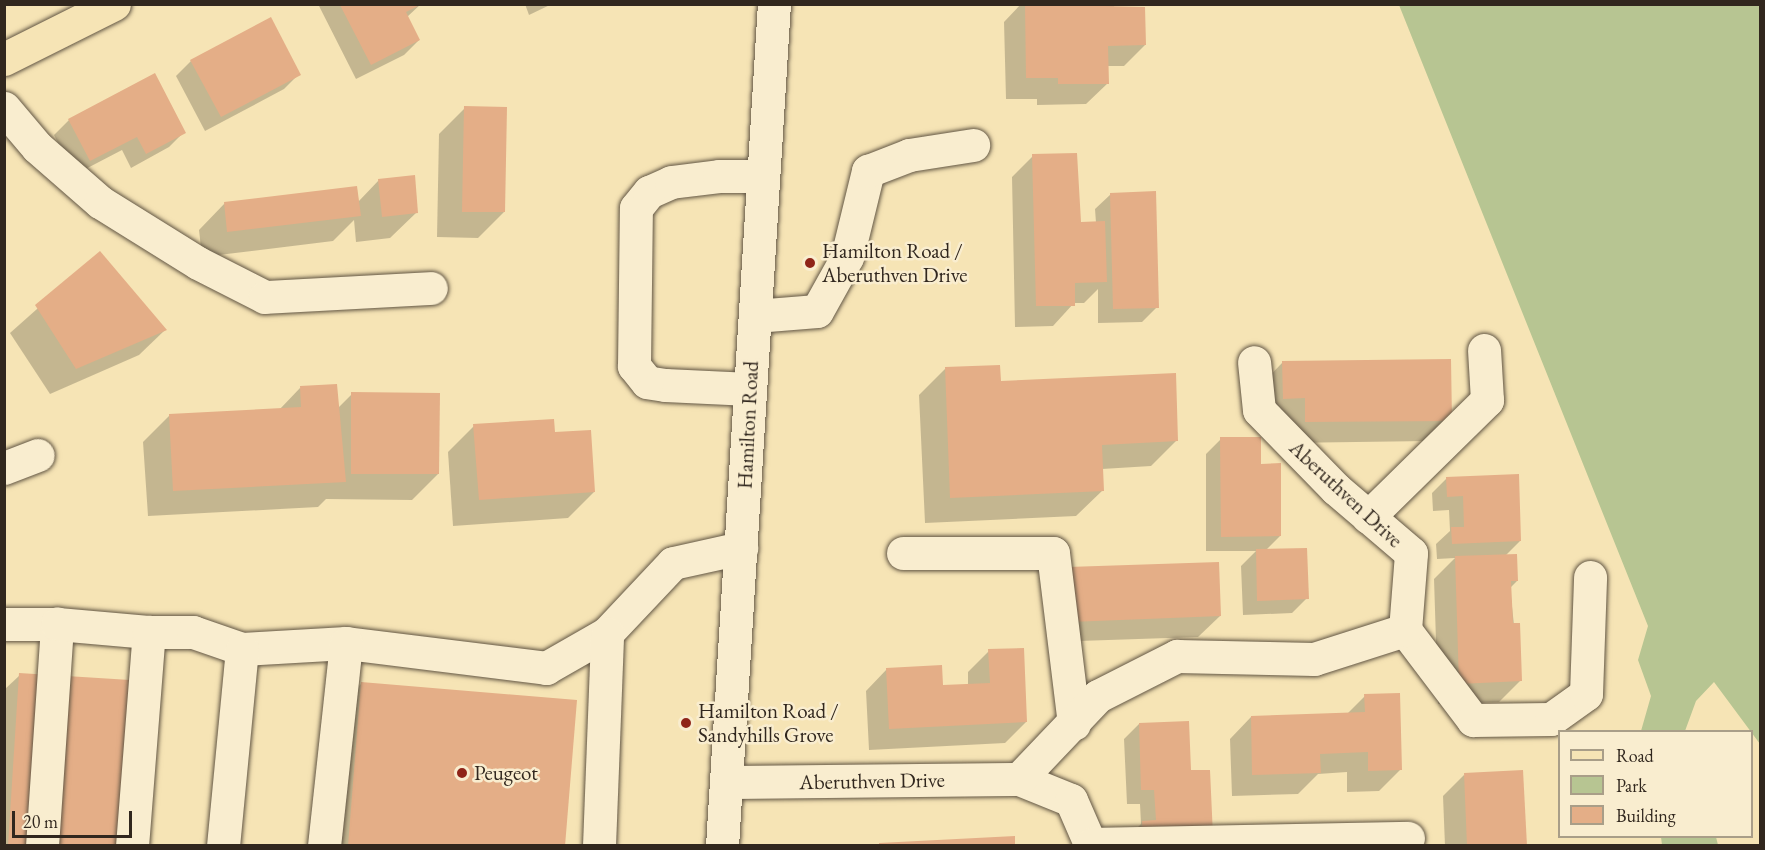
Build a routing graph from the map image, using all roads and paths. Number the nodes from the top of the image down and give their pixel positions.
1 (114, 4) edge
2 (774, 4) edge
3 (4, 59) edge
4 (4, 108) edge
5 (973, 145) dead end
6 (763, 176) junction
7 (431, 288) dead end
8 (755, 316) junction
9 (1484, 350) dead end
10 (1254, 362) dead end
11 (750, 388) junction
12 (38, 455) dead end
13 (4, 468) edge
14 (1368, 517) junction
15 (741, 548) junction
16 (903, 554) dead end
17 (1590, 577) dead end
18 (4, 624) edge
19 (57, 624) junction
20 (1405, 630) junction
21 (149, 632) junction
22 (607, 633) junction
23 (346, 643) junction
24 (242, 649) junction
25 (1074, 724) junction
26 (1018, 779) junction
27 (726, 782) junction
28 (1408, 838) dead end
29 (1091, 845) edge
30 (42, 846) edge
31 (132, 846) edge
32 (223, 846) edge
33 (324, 846) edge
34 (599, 846) edge
35 (722, 846) edge

1 - 3 main road
2 - 6 street, Hamilton Road
4 - 7 street
5 - 8 street
6 - 8 street, Hamilton Road
6 - 11 street
8 - 11 street, Hamilton Road
9 - 14 street
10 - 14 street, Aberuthven Drive
11 - 15 street, Hamilton Road
12 - 13 street
14 - 20 street, Aberuthven Drive
15 - 22 street
15 - 27 street, Hamilton Road
16 - 25 street
17 - 20 street
18 - 19 street
19 - 21 street
19 - 30 street
20 - 25 street
21 - 24 street
21 - 31 street
22 - 23 street
22 - 34 street
23 - 24 street
23 - 33 street
24 - 32 street
25 - 26 street
26 - 27 street, Aberuthven Drive
26 - 29 street, Aberuthven Drive
27 - 35 street, Hamilton Road
28 - 29 street

